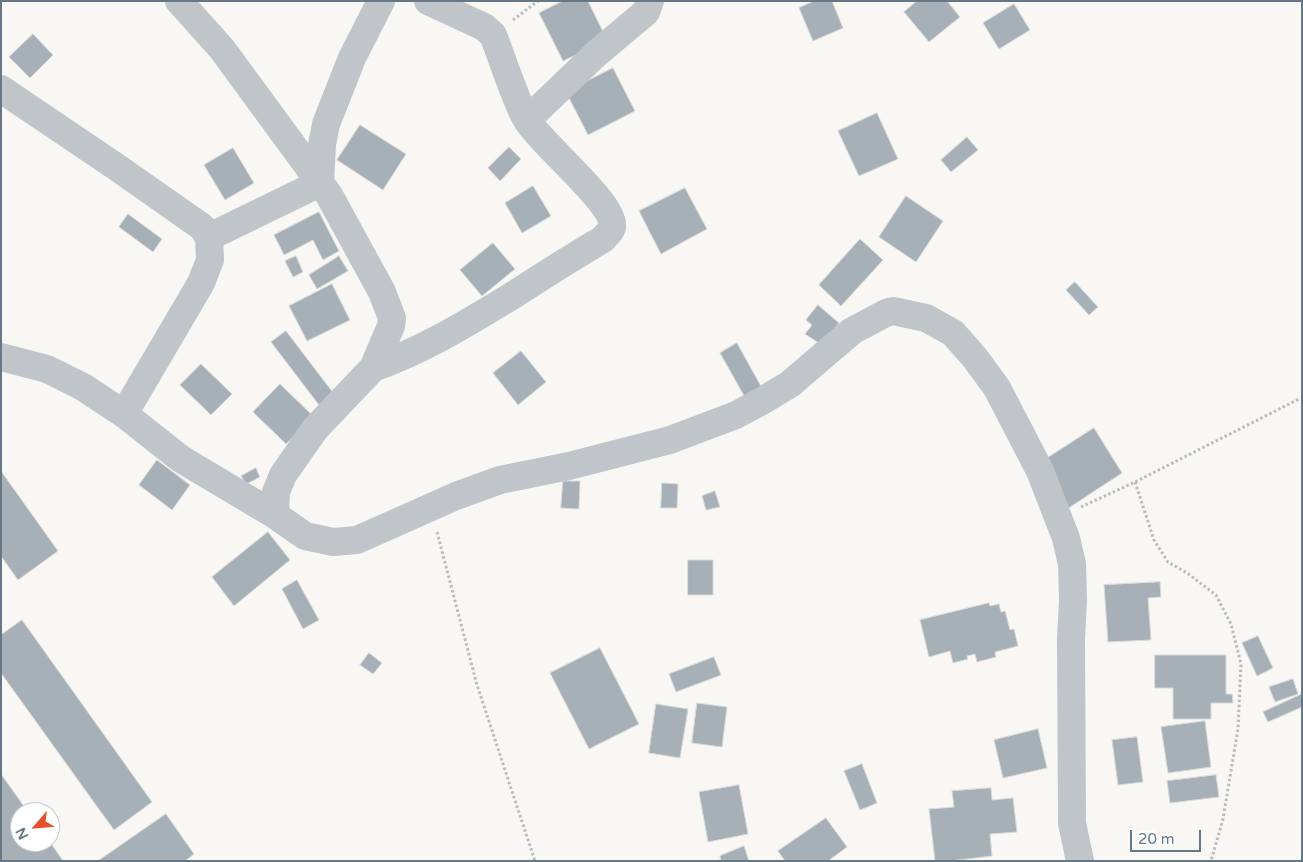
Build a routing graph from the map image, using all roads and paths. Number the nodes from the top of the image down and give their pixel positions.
1 (179, 1) edge
2 (381, 1) edge
3 (428, 1) edge
4 (538, 1) edge
5 (650, 1) edge
6 (493, 35) junction
7 (1, 90) edge
8 (527, 120) junction
9 (320, 183) junction
10 (210, 237) junction
11 (1, 357) edge
12 (373, 368) junction
13 (1299, 399) dead end
14 (124, 414) junction
15 (1135, 482) junction
16 (430, 507) junction
17 (275, 516) junction
18 (1057, 518) junction
19 (535, 861) edge
20 (1080, 861) edge
21 (1211, 861) edge

1 - 9 street
2 - 9 street
3 - 6 street
4 - 6 path
5 - 8 street
6 - 8 street
7 - 10 street
8 - 12 street
9 - 10 street
9 - 12 street
10 - 14 street
11 - 14 street
12 - 17 street
13 - 15 path
14 - 17 street
15 - 18 path
15 - 21 path
16 - 17 street
16 - 18 street
16 - 19 path
18 - 20 street

